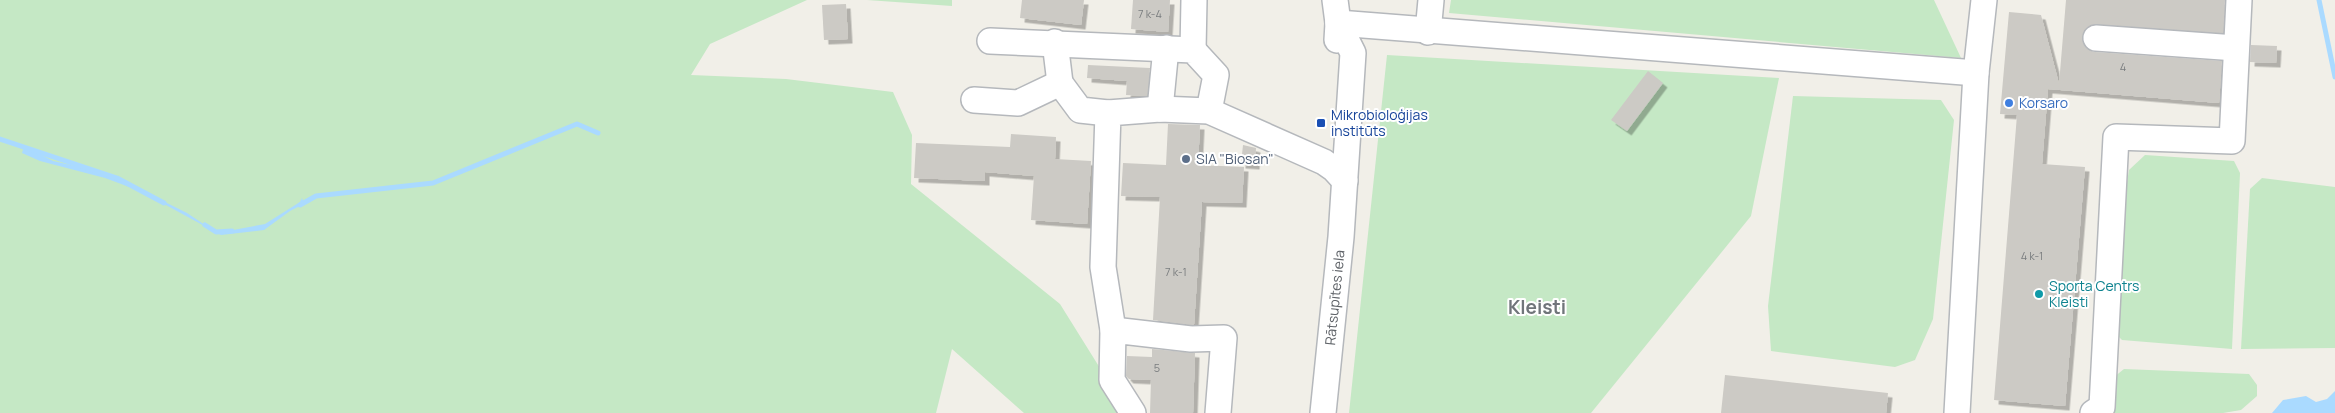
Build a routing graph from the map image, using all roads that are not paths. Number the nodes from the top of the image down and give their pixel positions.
1 (1194, 0) edge
2 (1431, 0) edge
3 (1984, 0) edge
4 (2239, 0) edge
5 (1337, 12) edge
6 (1428, 32) junction
7 (2096, 38) dead end
8 (990, 40) dead end
9 (1055, 42) junction
10 (1166, 48) junction
11 (2236, 48) junction
12 (1193, 50) junction
13 (1976, 73) junction
14 (1060, 83) junction
15 (974, 100) dead end
16 (1160, 109) junction
17 (1209, 111) junction
18 (1108, 113) junction
19 (1345, 181) junction
20 (1114, 330) junction
21 (1132, 413) edge
22 (1218, 413) edge
23 (1323, 413) edge
24 (1957, 413) edge
25 (2093, 413) edge

1 - 12 street
2 - 6 street
3 - 13 street
4 - 11 street
5 - 6 street
5 - 19 street, Rātsupītes iela
6 - 13 street
7 - 11 street
8 - 9 street
9 - 10 street
9 - 14 street
10 - 12 street
10 - 16 street
11 - 25 street
12 - 17 street
13 - 24 street
14 - 15 street
14 - 18 street
16 - 17 street
16 - 18 street
17 - 19 street
18 - 20 street
19 - 23 street, Rātsupītes iela
20 - 21 street
20 - 22 street

